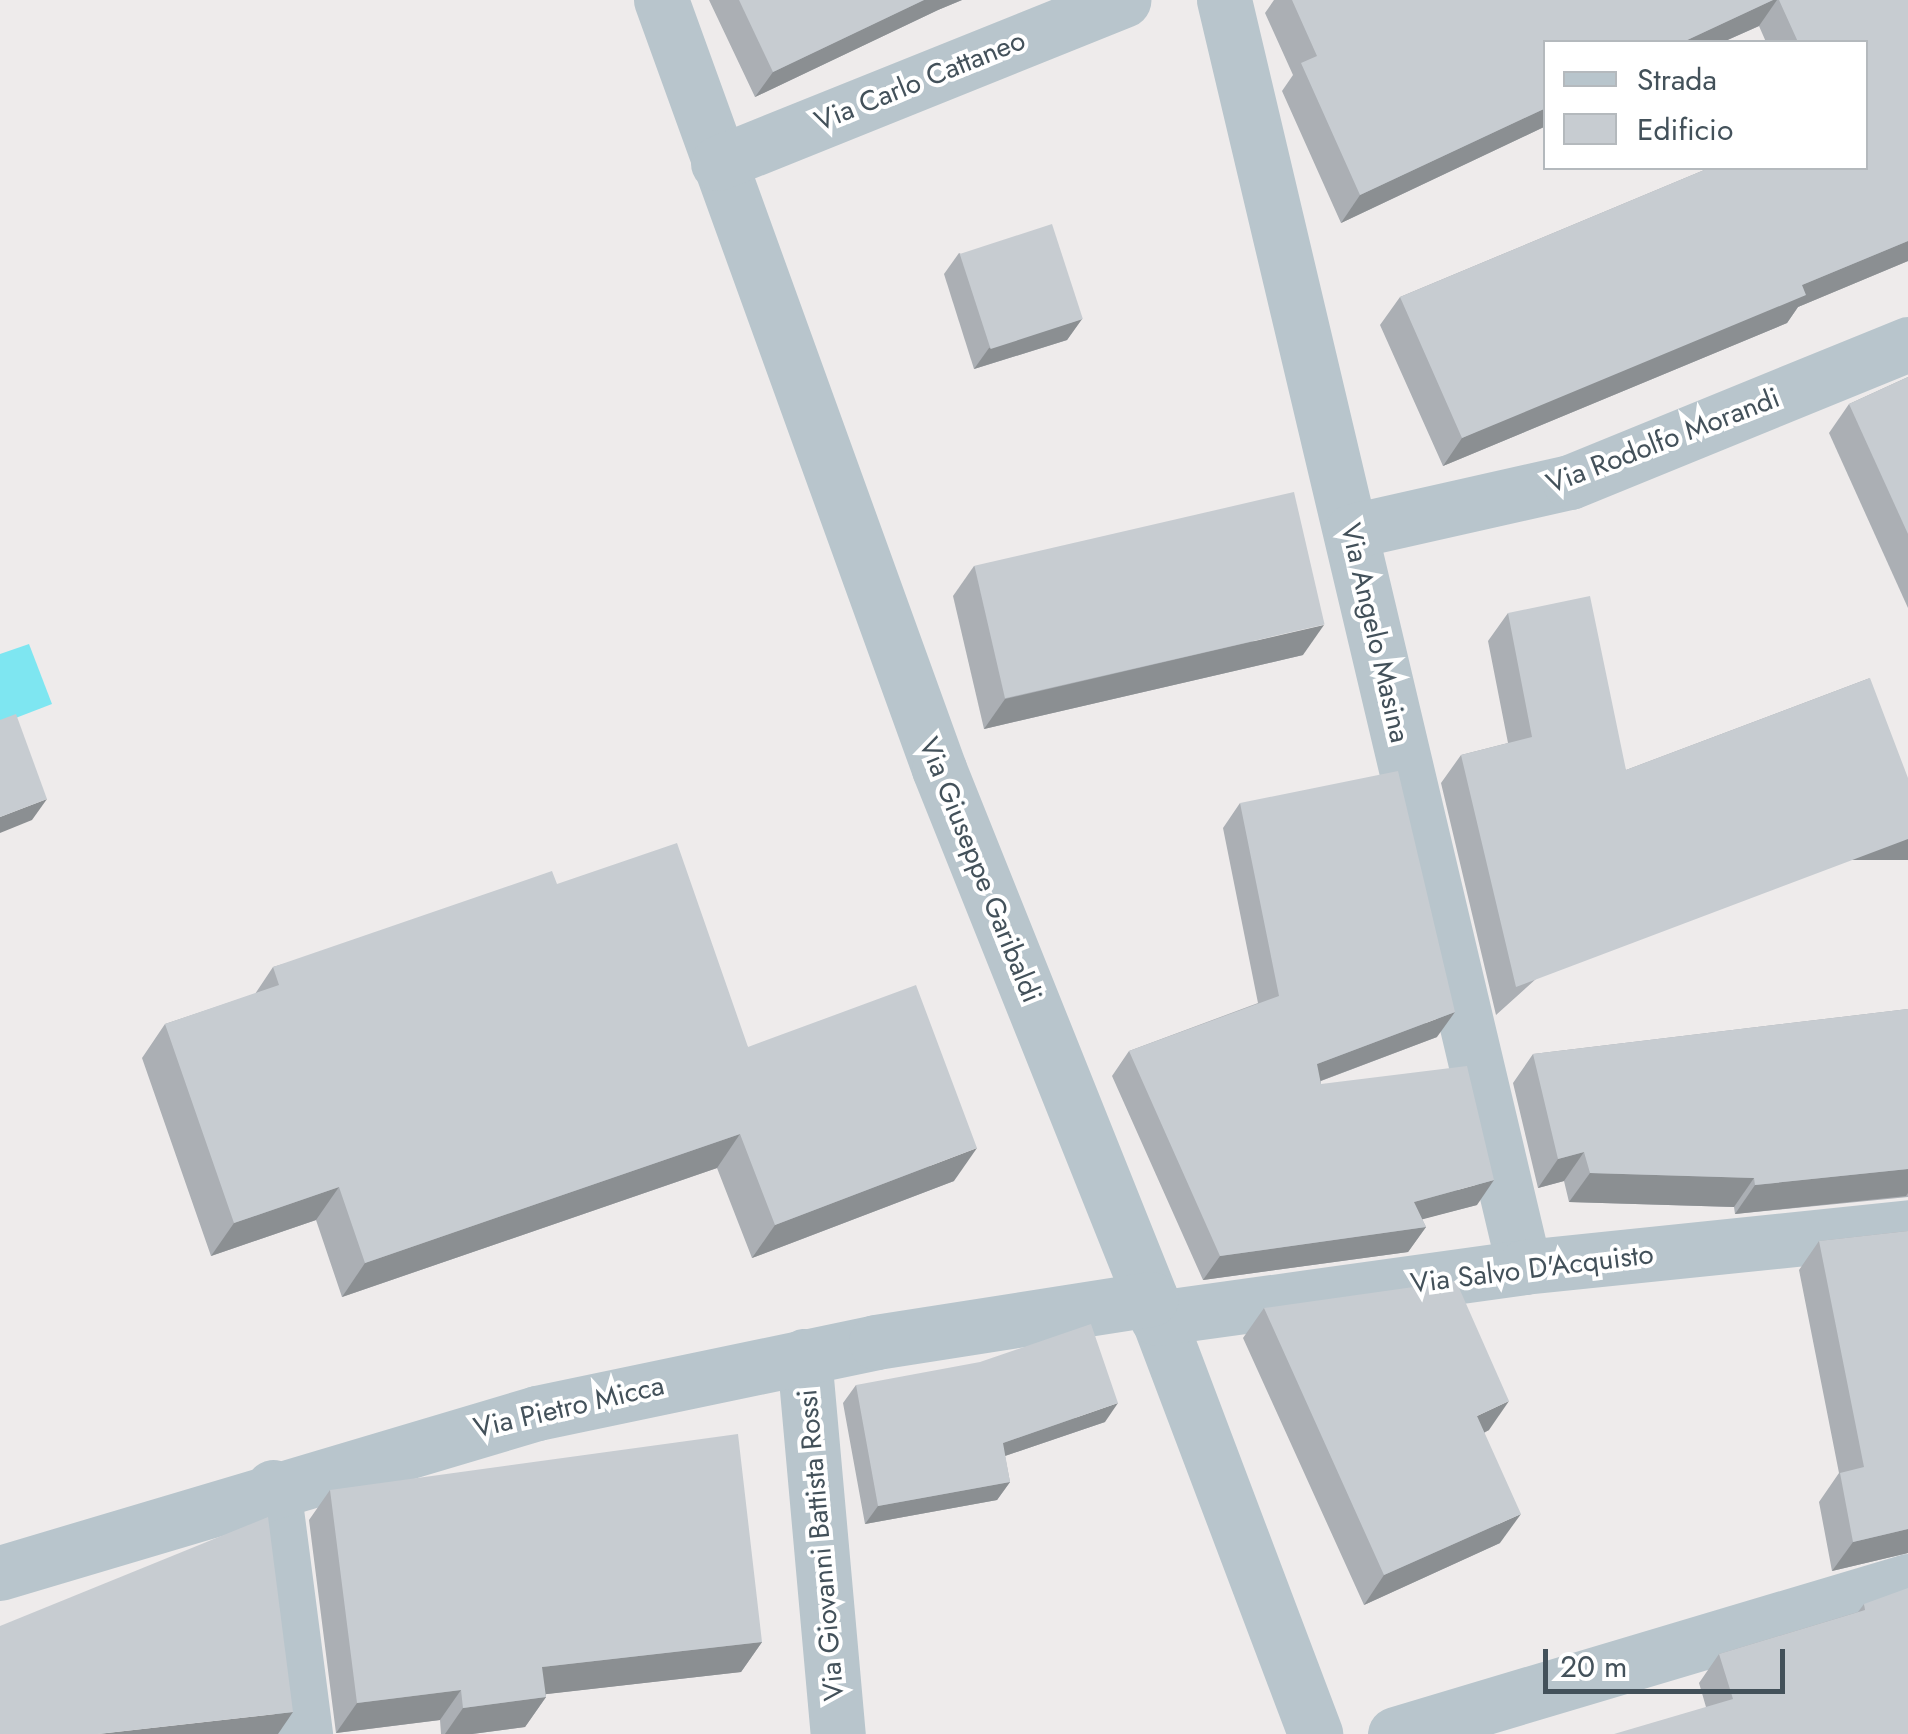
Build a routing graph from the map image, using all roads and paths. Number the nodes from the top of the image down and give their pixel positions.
1 (661, 0) edge
2 (1123, 0) edge
3 (1224, 0) edge
4 (718, 162) junction
5 (1908, 344) edge
6 (1352, 531) junction
7 (1908, 1228) edge
8 (1524, 1267) junction
9 (1154, 1308) junction
10 (804, 1356) junction
11 (274, 1487) junction
12 (0, 1573) edge
13 (1908, 1580) edge
14 (305, 1734) edge
15 (838, 1734) edge
16 (1315, 1734) edge
17 (1394, 1734) edge

1 - 4 street, Via Giuseppe Garibaldi
2 - 4 street, Via Carlo Cattaneo
3 - 6 street, Via Angelo Masina
4 - 9 street, Via Giuseppe Garibaldi
5 - 6 street, Via Rodolfo Morandi
6 - 8 street, Via Angelo Masina
7 - 8 street, Via Salvo D'Acquisto
8 - 9 street, Via Salvo D'Acquisto
9 - 10 street, Via Pietro Micca
9 - 16 street, Via Giuseppe Garibaldi
10 - 11 street, Via Pietro Micca
10 - 15 street, Via Giovanni Battista Rossi
11 - 12 street, Via Pietro Micca
11 - 14 street
13 - 17 street

